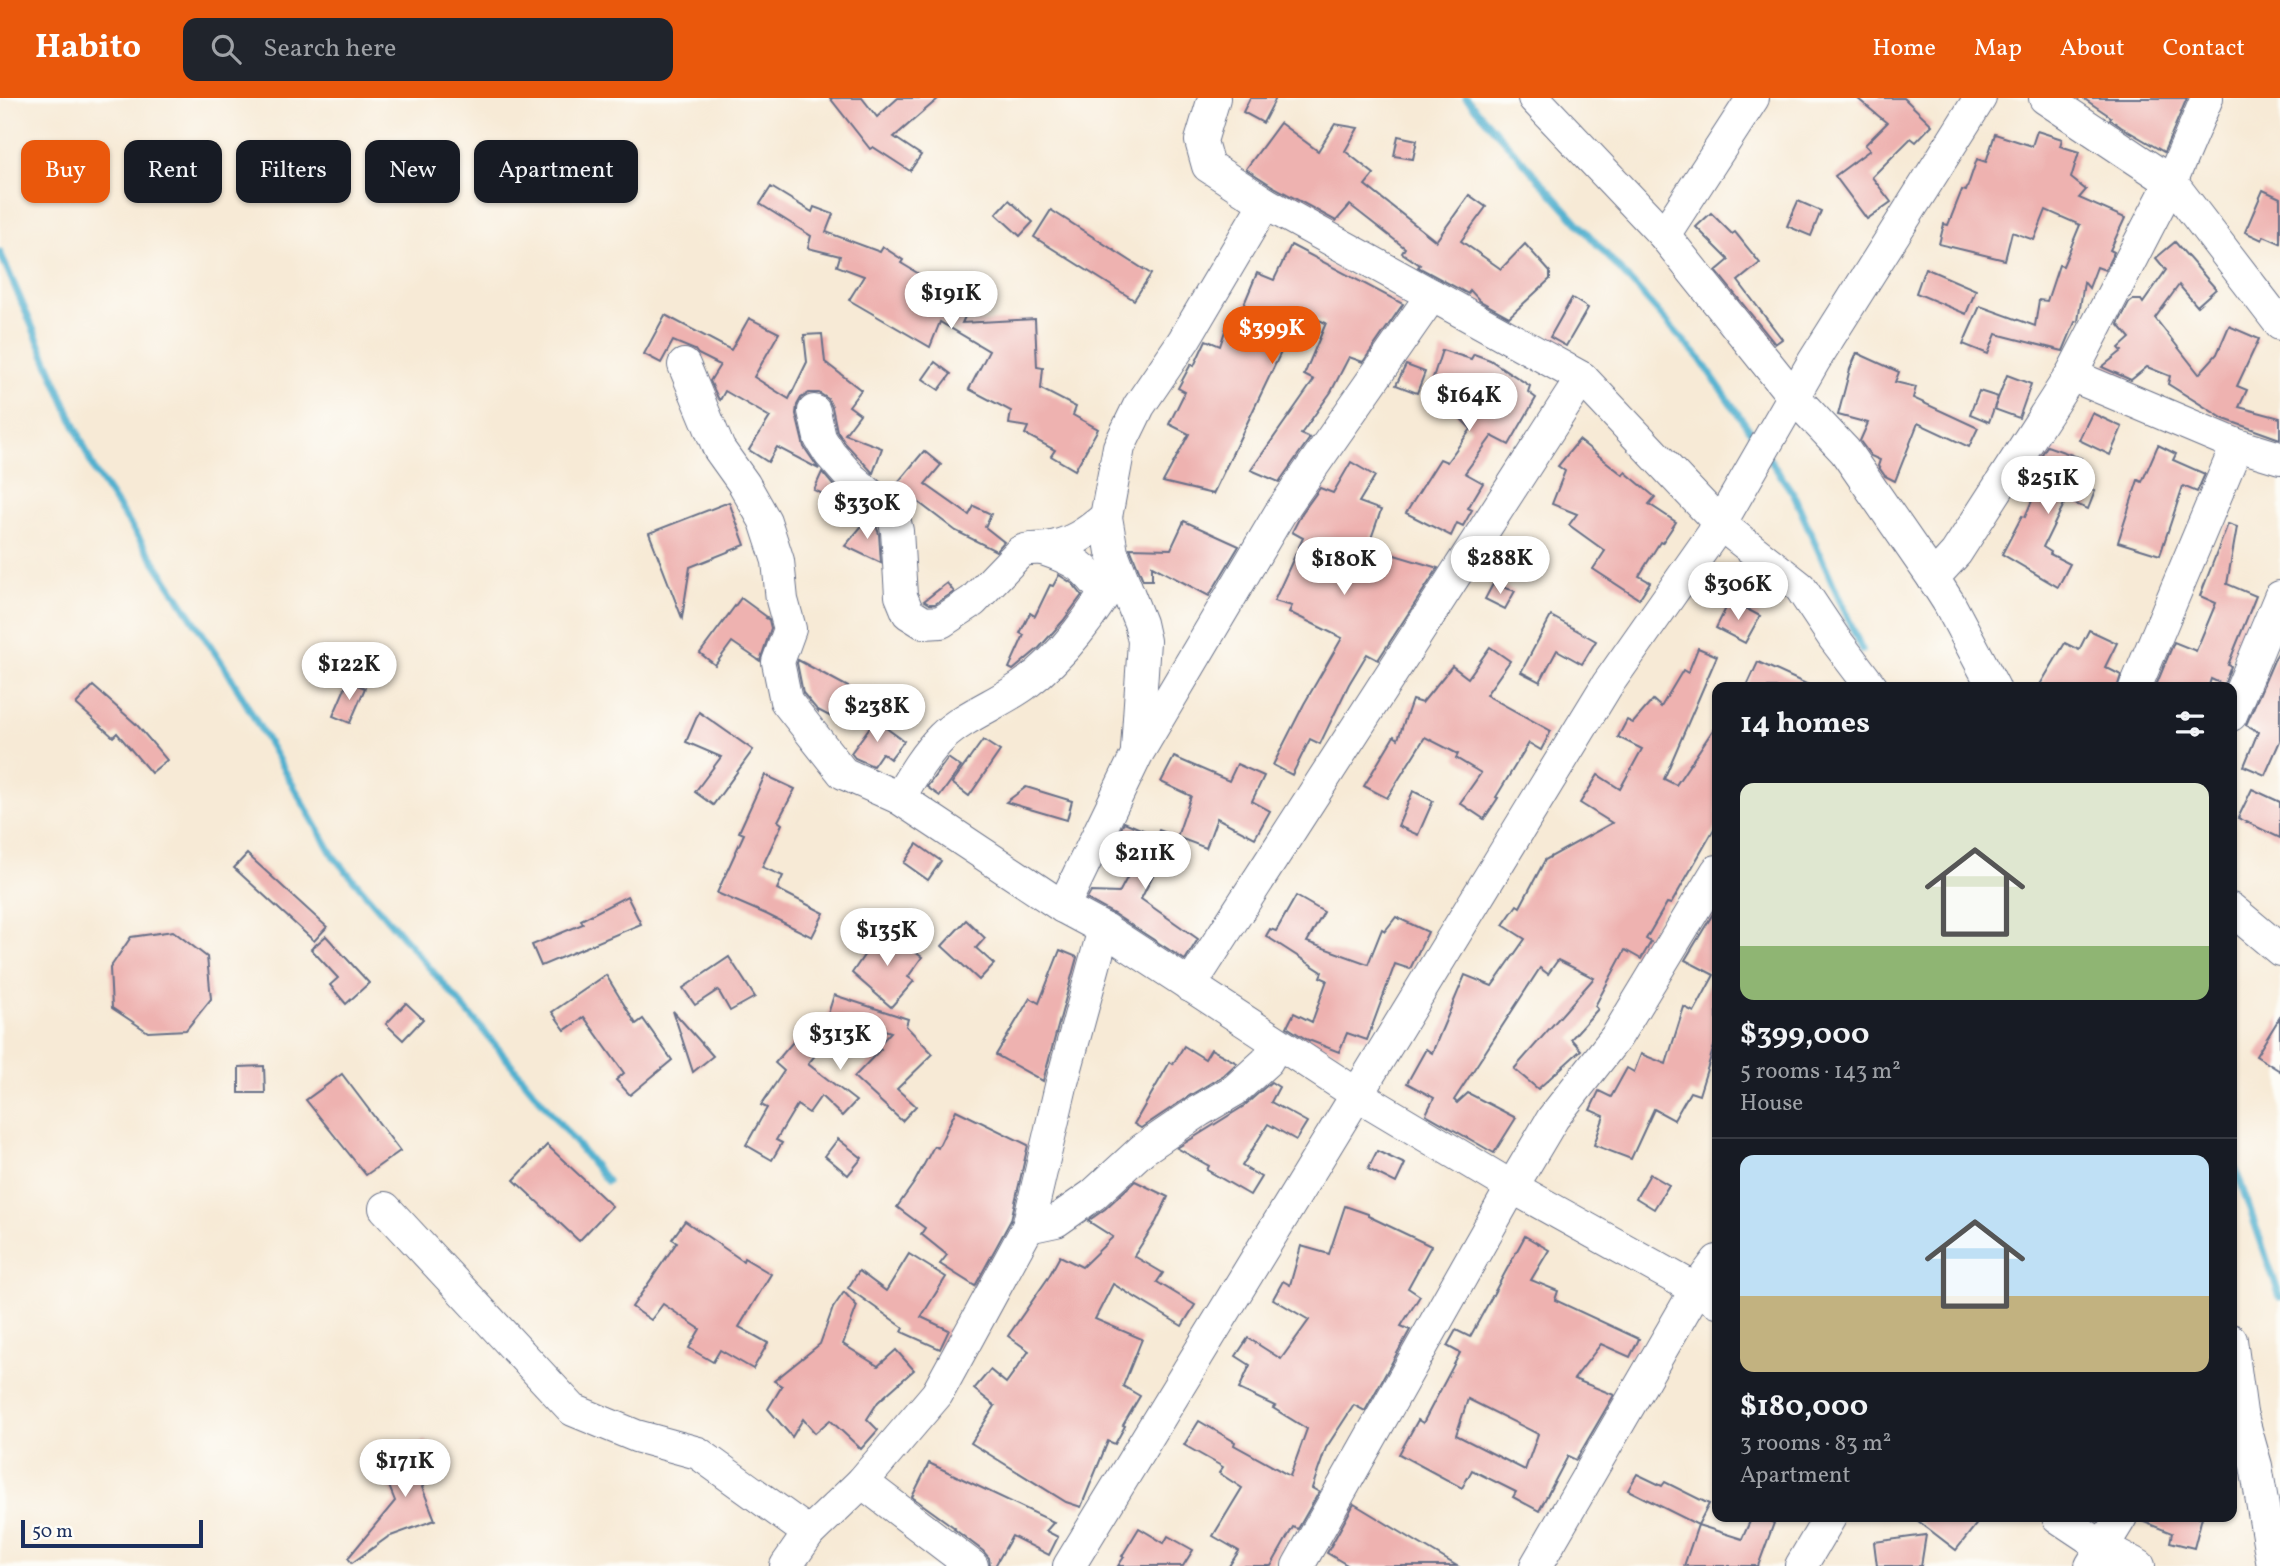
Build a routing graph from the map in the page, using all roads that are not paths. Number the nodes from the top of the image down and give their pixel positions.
1 (1214, 98) edge
2 (1534, 98) edge
3 (1753, 98) edge
4 (1980, 98) edge
5 (2045, 98) edge
6 (2207, 98) edge
7 (2171, 182) junction
8 (1265, 203) junction
9 (1664, 235) junction
10 (1432, 295) junction
11 (2280, 324) edge
12 (684, 365) dead end
13 (2071, 375) junction
14 (1582, 378) junction
15 (1786, 408) junction
16 (814, 411) dead end
17 (2237, 445) junction
18 (2280, 458) edge
19 (1106, 517) junction
20 (1720, 524) junction
21 (1043, 549) junction
22 (1933, 578) junction
23 (1112, 583) junction
24 (2280, 597) edge
25 (1859, 682) edge
26 (1991, 682) edge
27 (2138, 682) edge
28 (2237, 701) edge
29 (1137, 754) junction
30 (899, 798) junction
31 (1712, 878) edge
32 (1063, 907) junction
33 (2237, 914) edge
34 (1104, 929) junction
35 (2280, 950) edge
36 (1190, 986) junction
37 (1277, 1043) junction
38 (1358, 1095) junction
39 (1512, 1188) junction
40 (385, 1208) dead end
41 (1028, 1227) junction
42 (1712, 1278) edge
43 (1707, 1295) edge
44 (2237, 1376) edge
45 (862, 1482) junction
46 (1826, 1522) edge
47 (2063, 1522) edge
48 (2118, 1522) edge
49 (809, 1533) junction
50 (2097, 1557) edge
51 (786, 1566) edge
52 (972, 1566) edge
53 (1069, 1566) edge
54 (1298, 1566) edge
55 (1536, 1566) edge
56 (1801, 1566) edge
57 (2139, 1566) edge
58 (2273, 1566) edge

1 - 8 street
2 - 9 street
3 - 9 street
4 - 15 street
5 - 7 street
6 - 7 street
7 - 11 street
7 - 13 street
8 - 10 street
8 - 19 street
9 - 15 street
10 - 14 street
10 - 29 street
12 - 30 street
13 - 17 street
13 - 22 street
14 - 20 street
14 - 36 street
15 - 20 street
15 - 22 street
16 - 21 street
17 - 18 street
17 - 27 street
19 - 21 street
19 - 23 street
20 - 25 street
20 - 38 street
21 - 23 street
22 - 26 street
23 - 29 street
23 - 30 street
24 - 28 street
29 - 32 street
30 - 32 street
31 - 39 street
32 - 34 street
33 - 35 street
34 - 36 street
34 - 41 street
36 - 37 street
37 - 38 street
37 - 41 street
38 - 39 street
38 - 53 street
39 - 43 street
39 - 54 street
40 - 49 street
41 - 45 street
42 - 43 street
43 - 55 street
44 - 58 street
45 - 49 street
45 - 52 street
46 - 56 street
47 - 50 street
48 - 50 street
49 - 51 street
50 - 57 street

